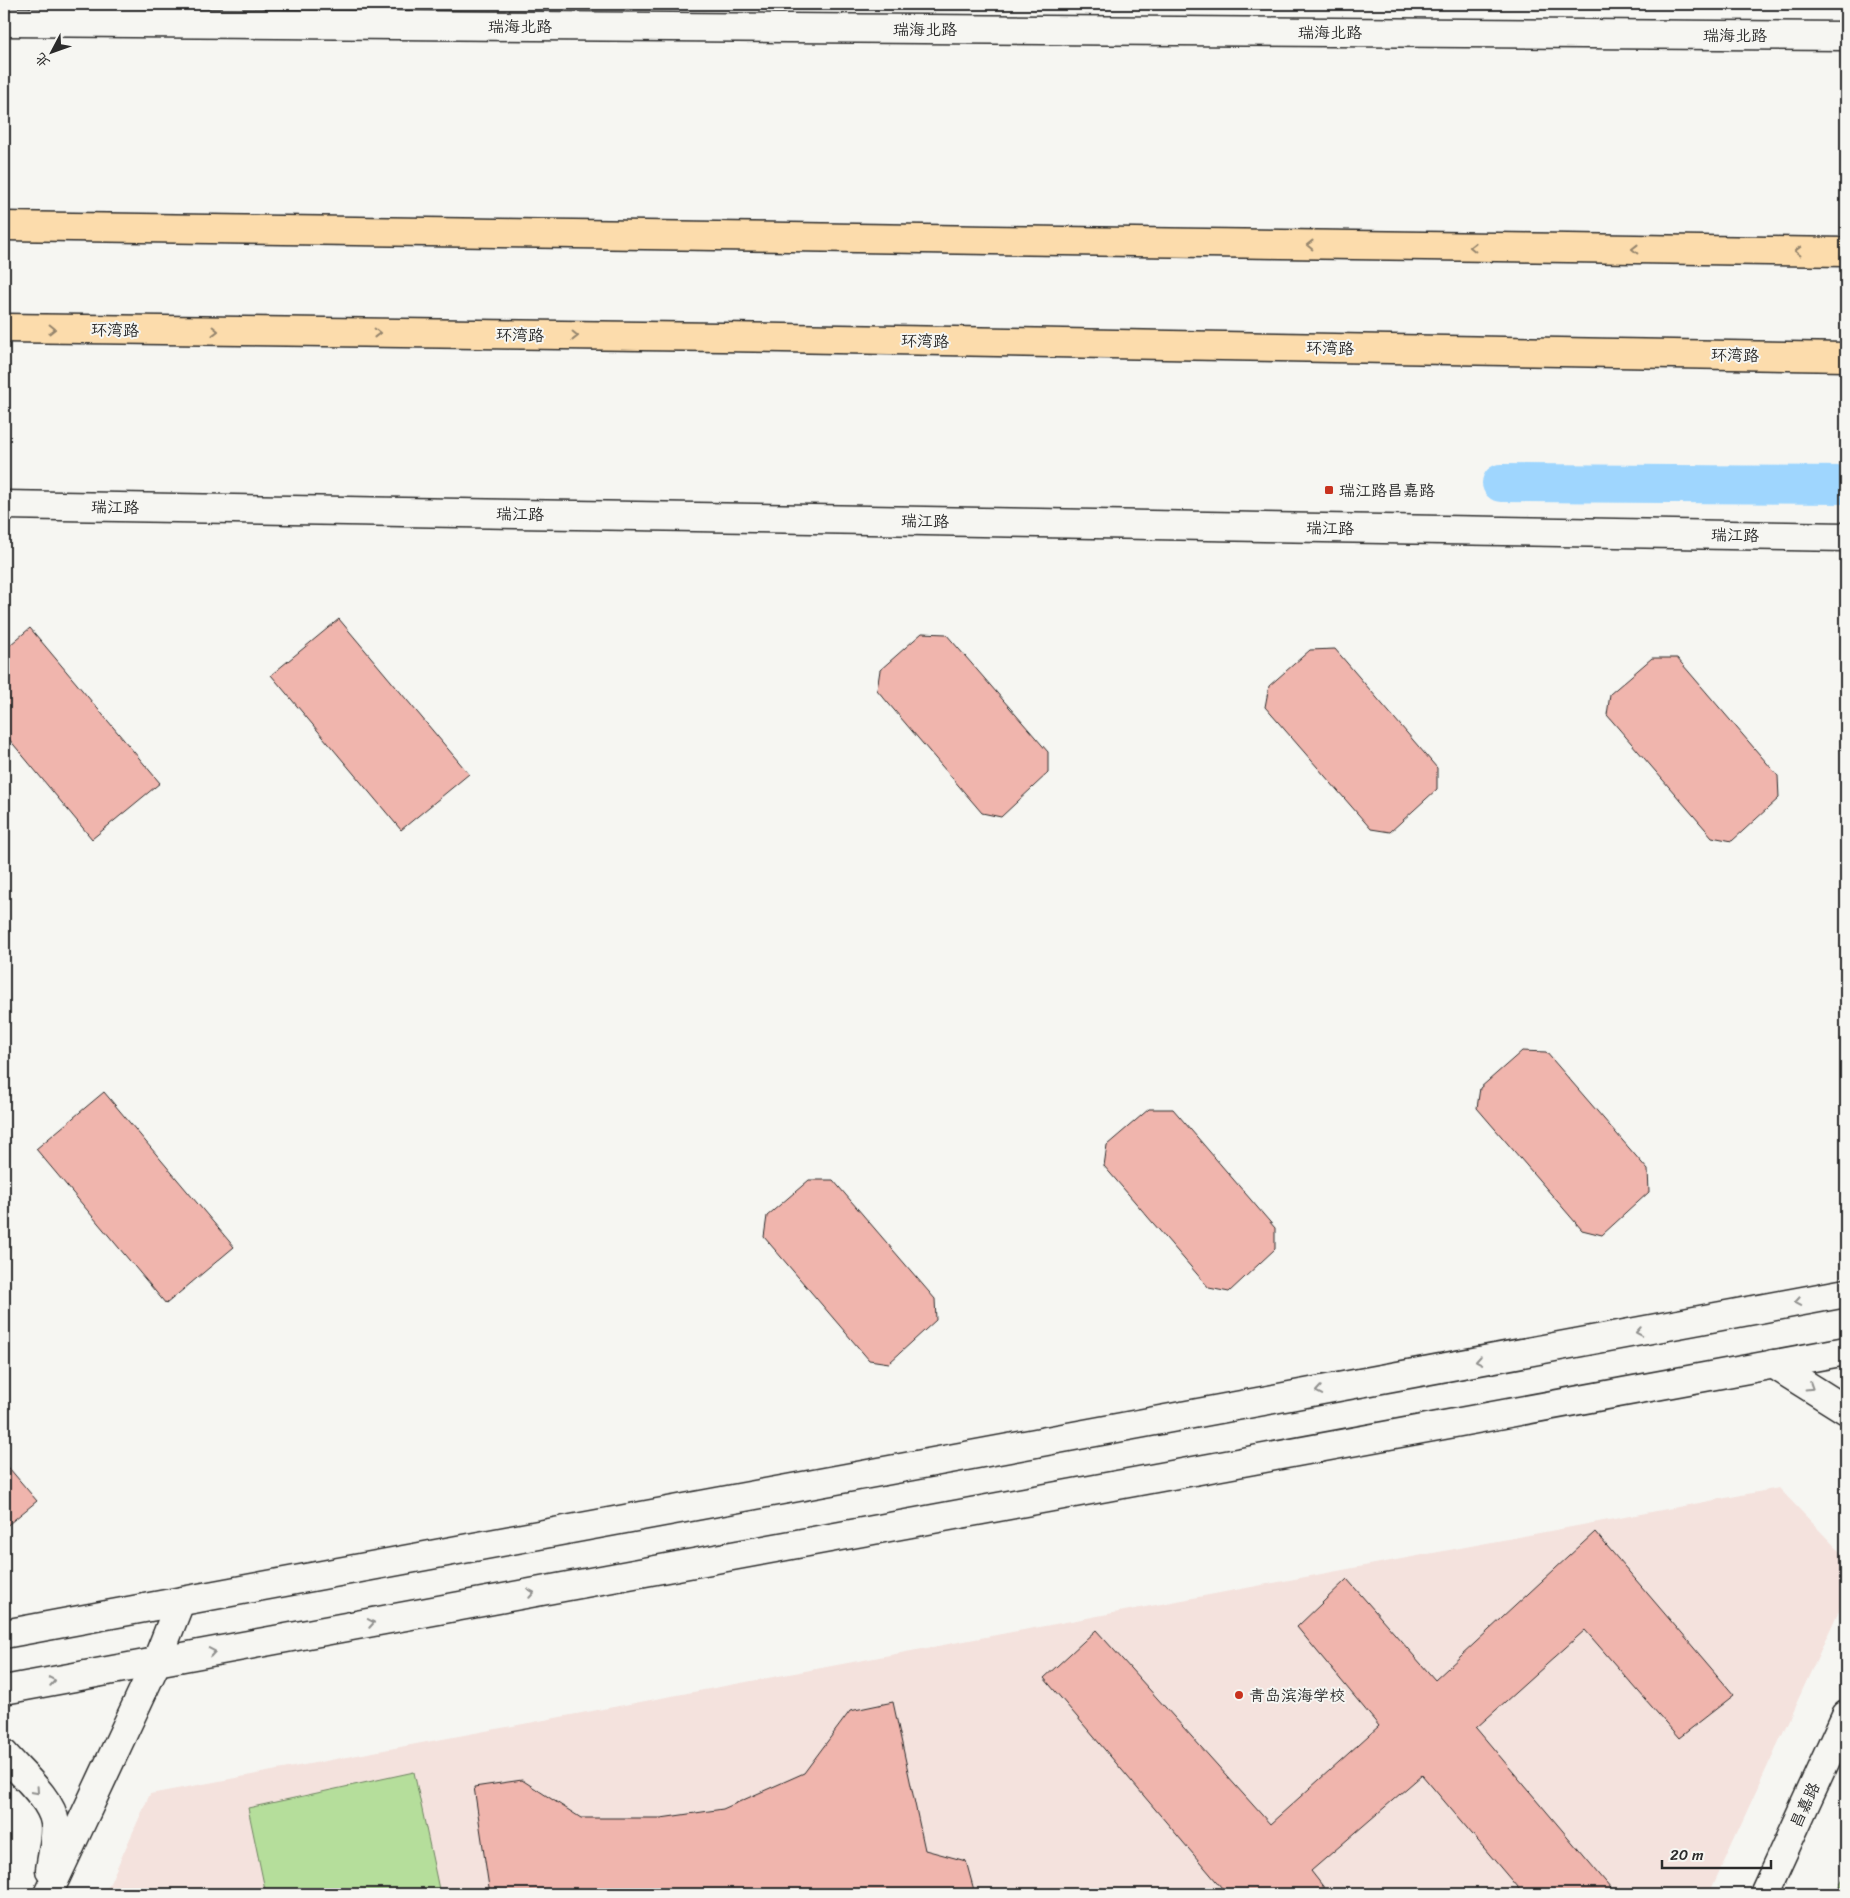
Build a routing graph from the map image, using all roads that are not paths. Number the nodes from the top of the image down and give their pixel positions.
1 (4, 22) edge
2 (1846, 36) edge
3 (4, 226) edge
4 (1846, 252) edge
5 (4, 328) edge
6 (1846, 356) edge
7 (4, 505) edge
8 (1846, 537) edge
9 (1846, 1293) edge
10 (1846, 1351) edge
11 (1773, 1364) junction
12 (1846, 1410) edge
13 (180, 1602) junction
14 (4, 1634) edge
15 (156, 1663) junction
16 (4, 1690) edge
17 (1845, 1721) edge
18 (4, 1754) edge
19 (47, 1894) edge
20 (1764, 1894) edge

1 - 2 street, 瑞海北路
4 -> 3 highway
5 -> 6 highway, 环湾路
7 - 8 street, 瑞江路
9 -> 13 street
10 - 11 street
11 -> 12 street
15 -> 11 street
13 - 14 street
13 - 15 street
16 -> 15 street
15 - 19 street
17 - 20 street, 昌嘉路
18 -> 19 street

